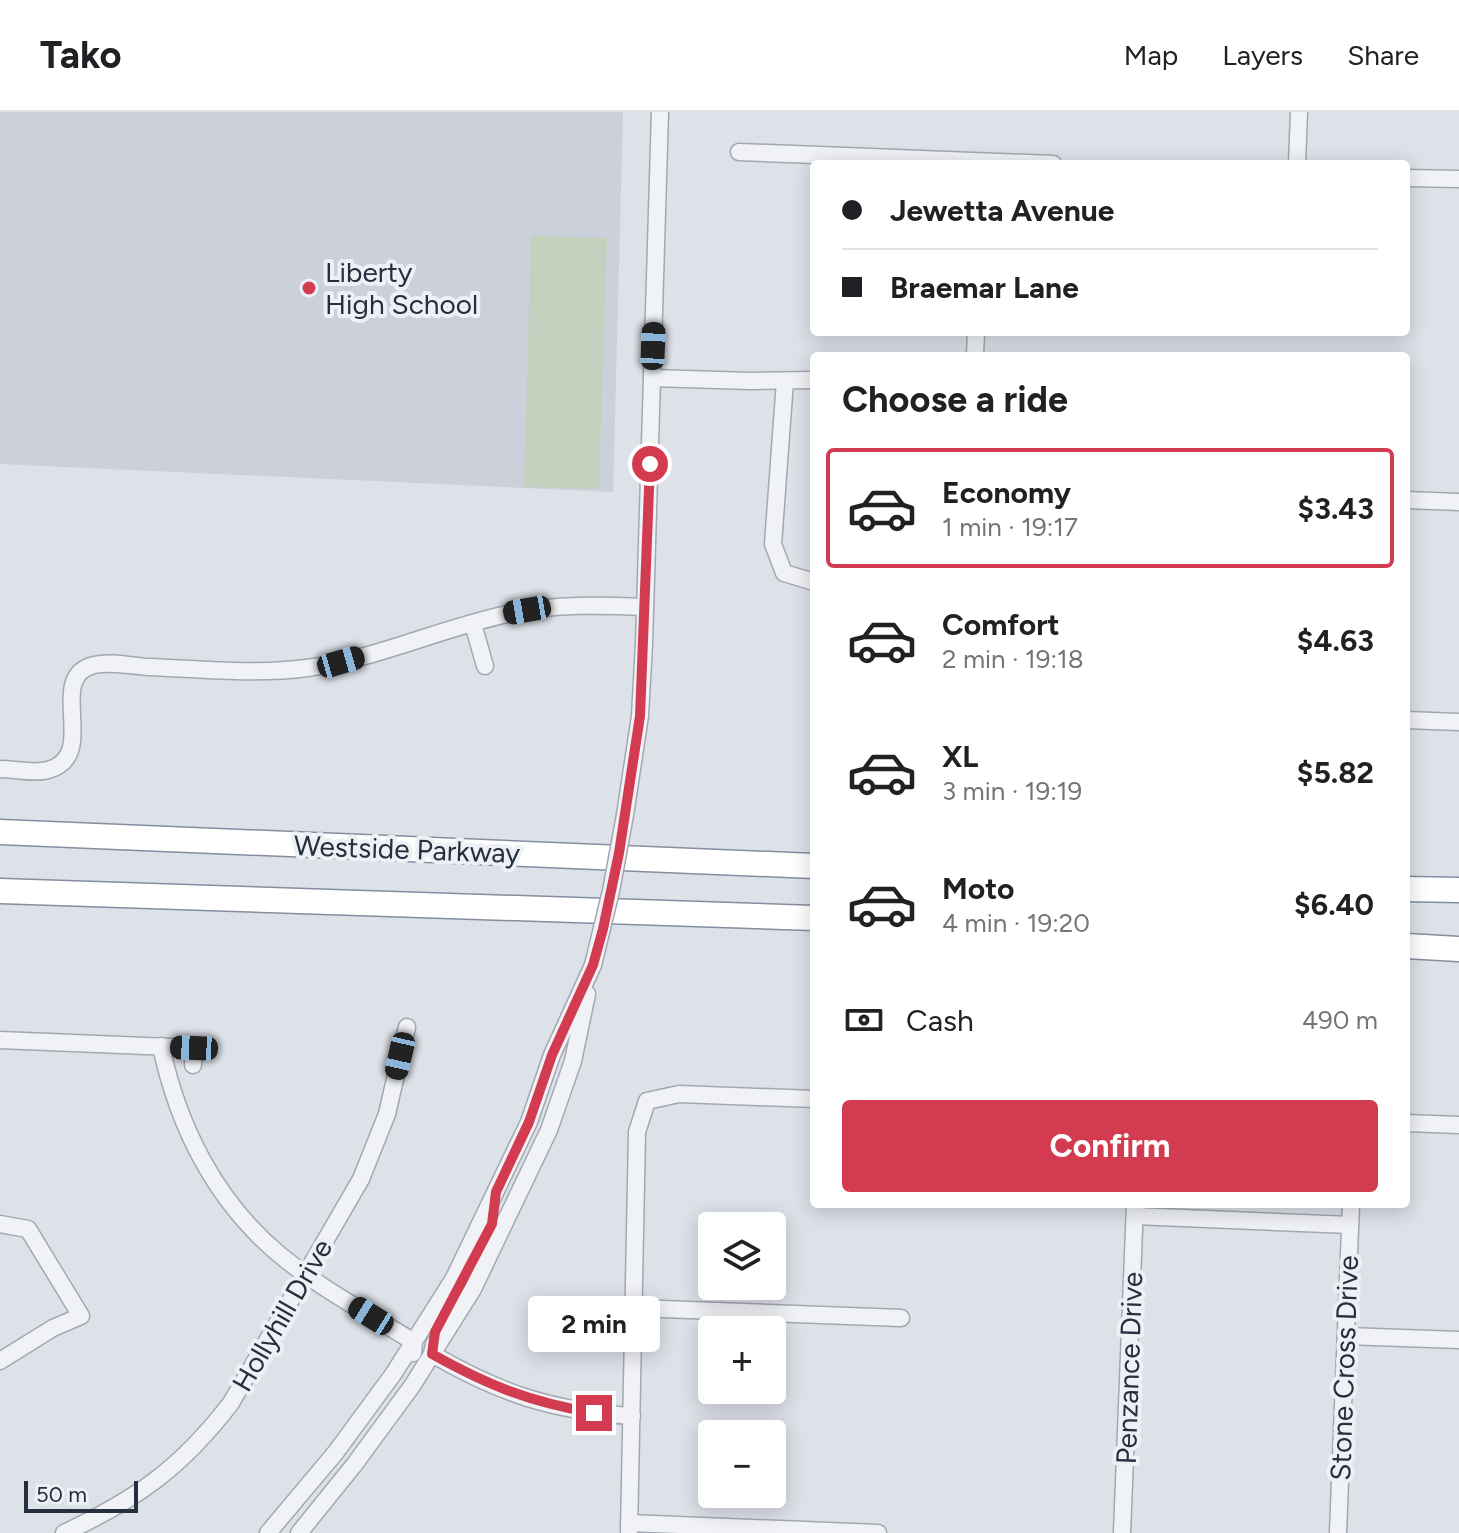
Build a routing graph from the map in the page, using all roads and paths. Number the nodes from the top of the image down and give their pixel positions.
1 (660, 112) edge
2 (1299, 112) edge
3 (739, 152) dead end
4 (916, 160) edge
5 (1297, 160) edge
6 (1410, 178) edge
7 (1459, 179) edge
8 (652, 378) junction
9 (810, 380) edge
10 (785, 381) junction
11 (1410, 500) edge
12 (1459, 502) edge
13 (810, 581) edge
14 (645, 607) junction
15 (473, 624) junction
16 (485, 666) dead end
17 (1410, 720) edge
18 (1459, 722) edge
19 (0, 769) edge
20 (0, 832) edge
21 (810, 866) edge
22 (1410, 889) edge
23 (1459, 890) edge
24 (0, 891) edge
25 (810, 918) edge
26 (1410, 946) edge
27 (1459, 949) edge
28 (593, 965) junction
29 (407, 1027) dead end
30 (0, 1040) edge
31 (161, 1046) junction
32 (193, 1065) dead end
33 (810, 1099) edge
34 (1410, 1123) edge
35 (1459, 1125) edge
36 (496, 1192) junction
37 (1351, 1208) edge
38 (1135, 1210) edge
39 (0, 1224) edge
40 (1350, 1225) junction
41 (306, 1275) junction
42 (635, 1308) junction
43 (901, 1318) dead end
44 (1346, 1336) junction
45 (1459, 1340) edge
46 (414, 1342) junction
47 (432, 1354) junction
48 (0, 1361) edge
49 (632, 1416) junction
50 (331, 1494) junction
51 (629, 1528) edge
52 (64, 1533) edge
53 (268, 1533) edge
54 (299, 1533) edge
55 (878, 1533) edge
56 (1122, 1533) edge
57 (1338, 1533) edge

1 - 8 street
2 - 5 street
3 - 4 street
6 - 7 street
8 - 10 street
8 - 14 street
9 - 10 street
10 - 13 street
11 - 12 street
14 - 15 street
14 - 28 street, bridge
15 - 16 street
15 - 19 street
17 - 18 street
20 - 21 highway, Westside Parkway
22 - 23 highway
24 - 25 highway, Westside Parkway
26 - 27 highway
28 - 36 street
28 - 47 street
29 - 41 street, Hollyhill Drive
30 - 31 street
31 - 32 street
31 - 41 street
33 - 42 street
34 - 35 street
36 - 46 street
36 - 47 street
37 - 40 street, Stone Cross Drive
38 - 40 street
38 - 56 street, Penzance Drive
39 - 48 street
40 - 44 street, Stone Cross Drive
41 - 46 street
41 - 52 street, Hollyhill Drive
42 - 43 street
42 - 49 street
44 - 45 street
44 - 57 street, Stone Cross Drive
46 - 50 street
46 - 53 street
47 - 49 street
47 - 50 street
49 - 51 street
50 - 54 street
51 - 55 street

